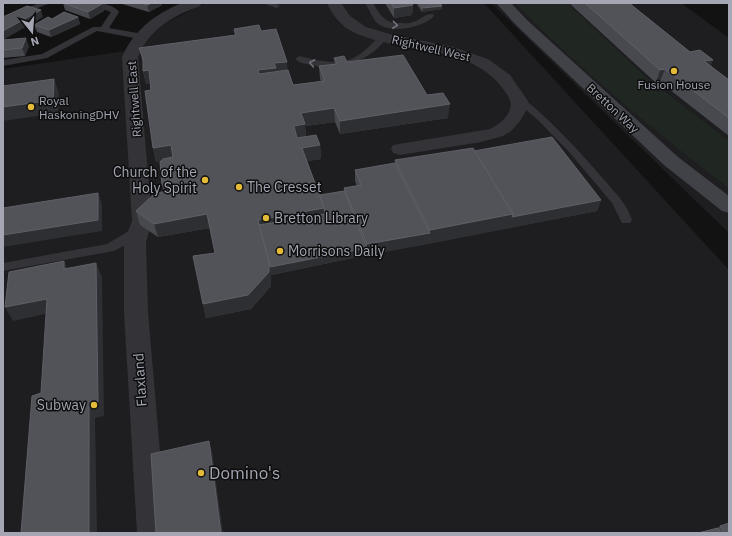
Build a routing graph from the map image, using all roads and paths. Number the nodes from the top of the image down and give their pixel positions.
1 (47, 3) edge
2 (99, 3) edge
3 (195, 3) edge
4 (267, 3) edge
5 (334, 3) edge
6 (369, 3) edge
7 (503, 3) edge
8 (276, 6) dead end
9 (430, 16) dead end
10 (3, 19) edge
11 (104, 29) junction
12 (140, 36) junction
13 (384, 37) junction
14 (299, 59) dead end
15 (3, 62) edge
16 (520, 100) junction
17 (400, 149) dead end
18 (729, 206) edge
19 (626, 220) dead end
20 (139, 228) junction
21 (3, 267) edge
22 (152, 533) edge

1 - 10 lane
2 - 11 lane
3 - 12 street, Rightwell East
4 - 8 lane
5 - 13 street, Rightwell West
6 -> 9 lane
7 - 18 street, Bretton Way
11 - 12 lane
11 - 15 lane
12 - 20 street, Rightwell East
13 -> 14 lane
13 - 16 street, Rightwell West
16 - 17 street
16 - 19 lane
20 - 21 lane
20 - 22 street, Flaxland

